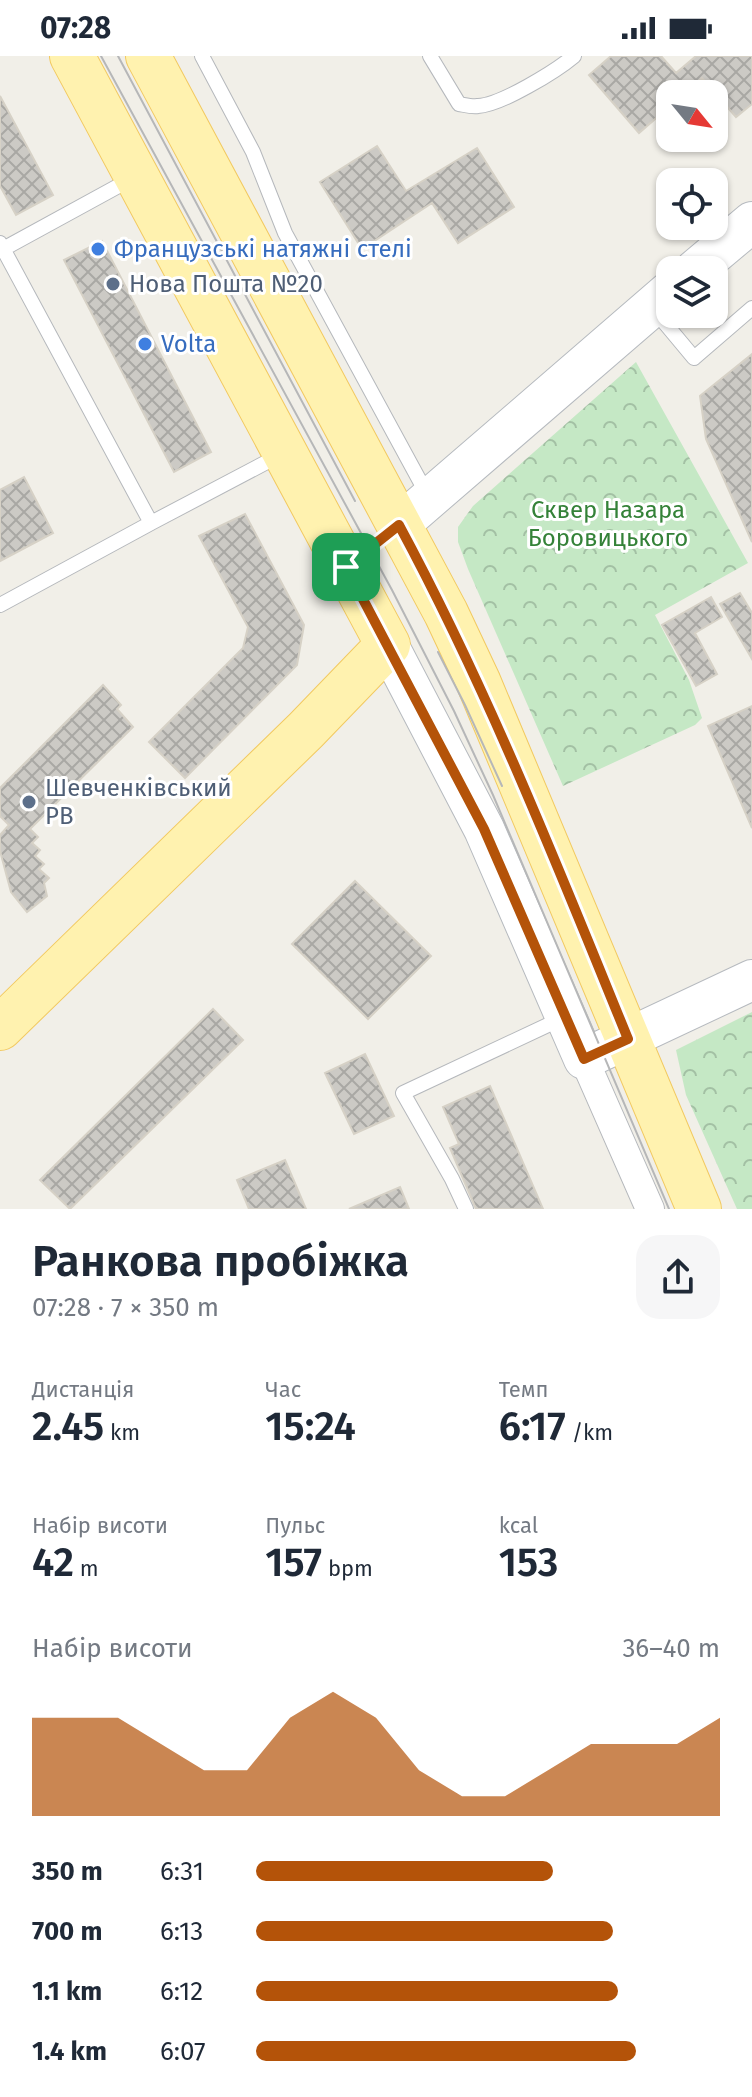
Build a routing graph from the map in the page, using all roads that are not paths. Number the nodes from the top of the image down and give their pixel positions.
1 (72, 56) edge
2 (148, 56) edge
3 (202, 56) edge
4 (430, 56) edge
5 (574, 56) edge
6 (137, 175) junction
7 (752, 222) edge
8 (2, 246) edge
9 (712, 256) edge
10 (656, 303) edge
11 (752, 308) edge
12 (677, 328) edge
13 (285, 453) junction
14 (414, 512) junction
15 (151, 523) junction
16 (346, 567) junction
17 (0, 605) edge
18 (388, 645) junction
19 (752, 980) edge
20 (566, 1017) junction
21 (0, 1028) edge
22 (628, 1039) junction
23 (584, 1059) junction
24 (466, 1209) edge
25 (650, 1209) edge
26 (699, 1209) edge

1 - 6 main road
2 - 14 main road
3 - 14 lane
4 - 5 lane
6 - 8 lane
6 - 13 main road
7 - 9 street
8 - 15 lane
10 - 14 street
11 - 12 lane
13 - 15 lane
13 - 16 main road
14 - 16 main road
14 - 22 main road
15 - 17 lane
16 - 18 main road
18 - 20 street
18 - 21 main road
19 - 22 street
20 - 23 street
20 - 24 lane
22 - 23 street
22 - 26 main road
23 - 25 street

